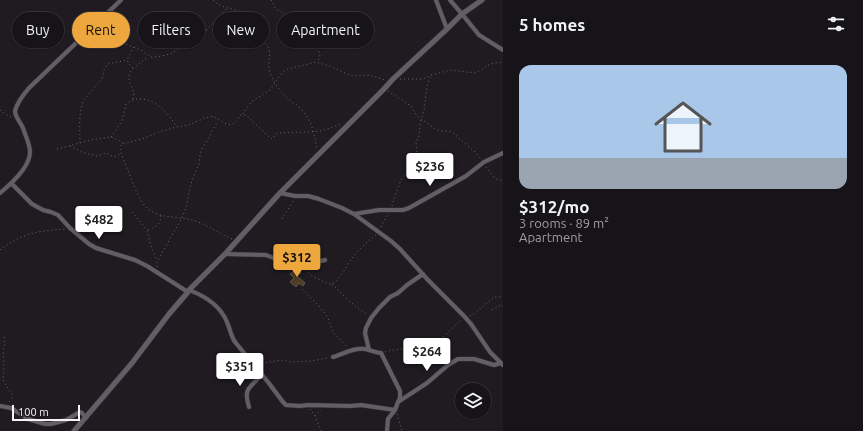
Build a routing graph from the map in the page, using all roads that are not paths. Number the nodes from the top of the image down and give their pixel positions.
1 (121, 0) edge
2 (436, 0) edge
3 (450, 0) edge
4 (482, 0) edge
5 (462, 14) junction
6 (447, 29) junction
7 (503, 50) edge
8 (503, 153) edge
9 (12, 184) junction
10 (0, 193) edge
11 (280, 193) junction
12 (354, 214) junction
13 (225, 254) junction
14 (325, 260) dead end
15 (423, 274) junction
16 (189, 291) junction
17 (369, 350) junction
18 (333, 357) road end
19 (502, 364) edge
20 (262, 375) junction
21 (398, 402) junction
22 (1, 406) edge
23 (249, 407) dead end
24 (395, 410) junction
25 (86, 418) junction
26 (77, 430) edge
27 (387, 431) edge

1 - 9 street
2 - 6 street
3 - 5 street
4 - 5 street
5 - 6 street
5 - 7 street
6 - 11 street
8 - 12 street
9 - 10 street
9 - 16 street
11 - 12 street
11 - 13 street
12 - 15 street
13 - 14 street
13 - 16 street
15 - 17 street
15 - 19 street
16 - 20 street
16 - 25 street
17 - 18 street
17 - 21 street
19 - 21 street
20 - 23 street
20 - 24 street
21 - 24 street
22 - 25 street
24 - 27 street
25 - 26 street

